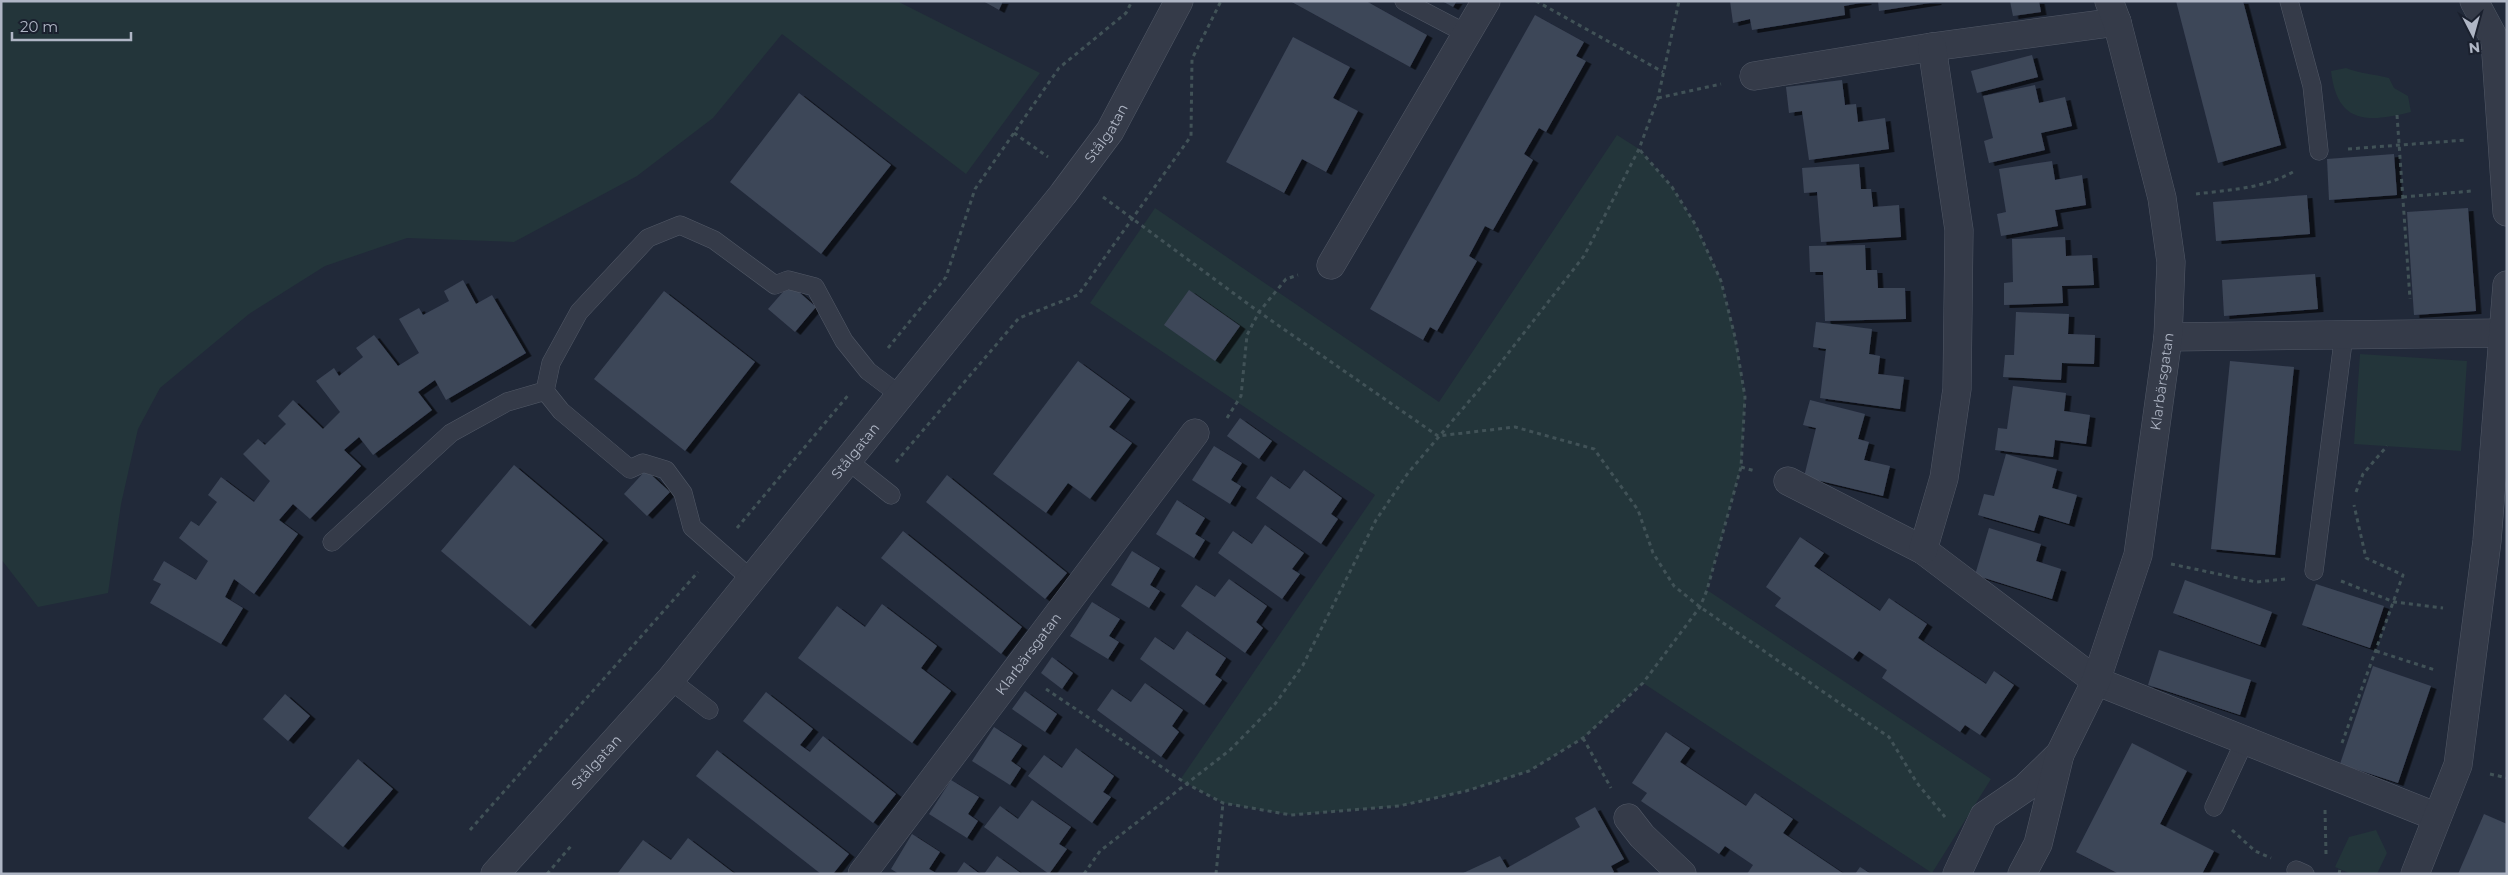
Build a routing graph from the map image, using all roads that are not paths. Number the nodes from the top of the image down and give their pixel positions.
1 (1179, 1) edge
2 (1404, 1) edge
3 (1486, 1) edge
4 (2289, 1) edge
5 (2482, 6) edge
6 (2113, 12) edge
7 (1467, 34) junction
8 (1932, 47) junction
9 (1754, 76) road end
10 (2319, 151) dead end
11 (2506, 200) edge
12 (1331, 265) road end
13 (2507, 285) edge
14 (2503, 333) junction
15 (2344, 334) junction
16 (2168, 337) junction
17 (545, 391) junction
18 (901, 396) junction
19 (1195, 433) road end
20 (847, 460) junction
21 (1788, 481) dead end
22 (884, 490) road end
23 (332, 542) dead end
24 (1923, 550) junction
25 (2314, 571) dead end
26 (752, 579) junction
27 (670, 680) junction
28 (2096, 681) junction
29 (709, 710) dead end
30 (2245, 740) junction
31 (2060, 754) junction
32 (2214, 807) road end
33 (2437, 817) junction
34 (1628, 818) road end
35 (495, 874) edge
36 (862, 874) edge
37 (1682, 874) edge
38 (1957, 874) edge
39 (2022, 874) edge
40 (2415, 874) edge

1 - 18 street, Stålgatan
2 - 7 lane
3 - 7 street
4 - 10 lane
5 - 11 street
6 - 8 street
6 - 16 street, Klarbärsgatan
7 - 12 street
8 - 9 street
8 - 24 street
13 - 14 street
14 - 15 street
14 - 33 street
15 - 16 street
15 - 25 lane
16 - 28 street, Klarbärsgatan
17 - 18 lane
17 - 23 lane
17 - 26 lane
18 - 20 street, Stålgatan
19 - 36 street, Klarbärsgatan
20 - 22 lane
20 - 26 street, Stålgatan
21 - 24 street
24 - 28 street
26 - 27 street, Stålgatan
27 - 29 lane
27 - 35 street, Stålgatan
28 - 30 street
28 - 31 street, Klarbärsgatan
30 - 32 lane
30 - 33 street
31 - 38 street, Klarbärsgatan
31 - 39 street, Klarbärsgatan
33 - 40 street
34 - 37 street

